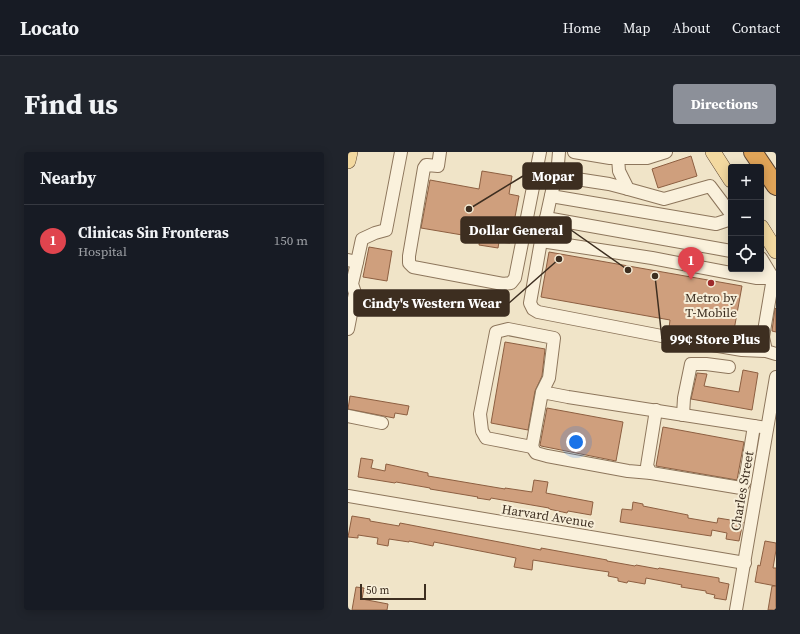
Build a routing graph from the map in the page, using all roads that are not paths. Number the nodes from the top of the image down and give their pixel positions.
1 (350, 152) edge
2 (401, 152) edge
3 (440, 152) edge
4 (540, 152) edge
5 (559, 152) edge
6 (574, 152) edge
7 (666, 152) edge
8 (714, 152) edge
9 (742, 152) edge
10 (753, 152) edge
11 (593, 154) edge
12 (618, 158) junction
13 (348, 162) edge
14 (752, 164) edge
15 (728, 175) edge
16 (557, 176) junction
17 (728, 177) edge
18 (764, 181) edge
19 (710, 186) junction
20 (776, 186) edge
21 (628, 189) junction
22 (551, 196) junction
23 (776, 197) edge
24 (728, 210) edge
25 (546, 218) junction
26 (728, 220) edge
27 (764, 232) edge
28 (540, 240) junction
29 (728, 250) edge
30 (776, 251) edge
31 (352, 261) edge
32 (764, 263) edge
33 (774, 278) edge
34 (348, 329) edge
35 (771, 353) edge
36 (728, 367) dead end
37 (776, 377) edge
38 (542, 392) junction
39 (656, 410) junction
40 (683, 415) junction
41 (348, 416) edge
42 (771, 421) edge
43 (382, 423) dead end
44 (754, 426) junction
45 (532, 447) junction
46 (651, 473) junction
47 (348, 496) edge
48 (744, 563) junction
49 (736, 610) edge

1 - 13 main road
2 - 31 street
3 - 4 street
5 - 16 street
6 - 11 street
7 - 12 street
8 - 15 main road
9 - 14 highway
10 - 20 highway
11 - 12 street
12 - 21 street
16 - 21 street
16 - 22 street
17 - 19 street
18 - 23 highway
19 - 21 street
19 - 24 street
22 - 25 street
22 - 26 street
25 - 28 street
25 - 29 street
27 - 30 main road
28 - 33 street
28 - 35 street
31 - 34 street
32 - 33 street
33 - 35 street
36 - 40 street
37 - 42 street, Charles Street
38 - 39 street
38 - 45 street
38 - 45 street
39 - 40 street
39 - 46 street
40 - 44 street
41 - 43 street
42 - 44 street
42 - 48 street, Charles Street
44 - 46 street
45 - 46 street
47 - 48 street, Harvard Avenue
48 - 49 street, Charles Street

